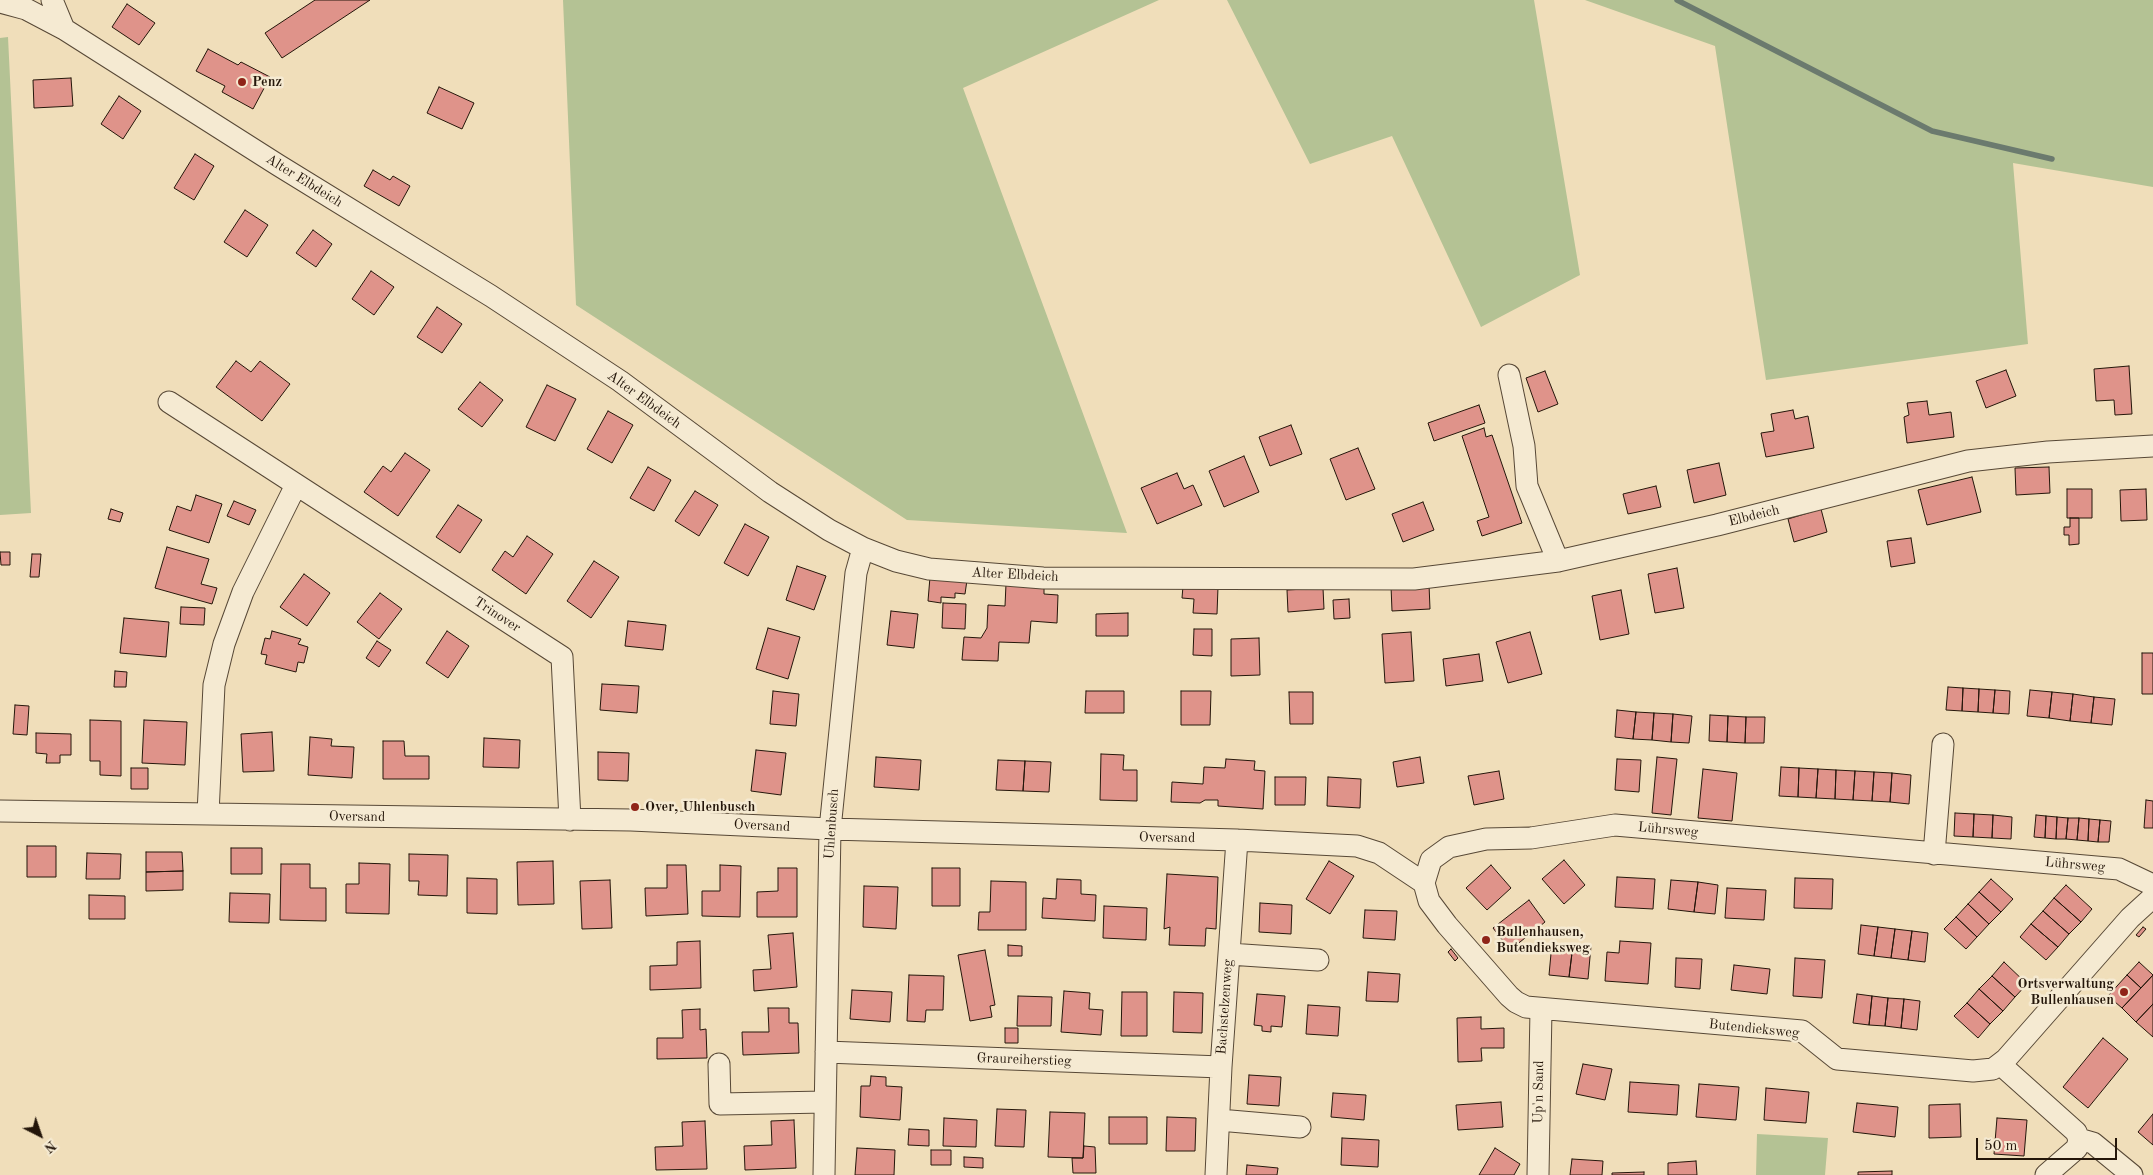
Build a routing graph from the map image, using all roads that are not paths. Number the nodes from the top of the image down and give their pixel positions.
1 (52, 0) edge
2 (0, 2) edge
3 (64, 29) junction
4 (1509, 375) dead end
5 (169, 402) dead end
6 (2153, 446) edge
7 (296, 485) junction
8 (863, 548) junction
9 (1558, 561) junction
10 (1353, 579) joint
11 (1943, 744) dead end
12 (0, 811) edge
13 (208, 814) junction
14 (570, 820) junction
15 (830, 830) junction
16 (1237, 840) junction
17 (1934, 854) junction
18 (1424, 883) junction
19 (2153, 885) edge
20 (2153, 897) edge
21 (1229, 954) junction
22 (1318, 960) dead end
23 (1541, 1009) junction
24 (826, 1052) junction
25 (719, 1064) dead end
26 (2000, 1064) junction
27 (1221, 1067) junction
28 (825, 1102) junction
29 (1219, 1120) junction
30 (1300, 1127) dead end
31 (2078, 1139) junction
32 (824, 1175) edge
33 (1216, 1175) edge
34 (1538, 1175) edge
35 (2046, 1175) edge
36 (2132, 1175) edge

1 - 3 street
2 - 3 street, Alter Elbdeich
3 - 8 street, Alter Elbdeich
4 - 9 street
5 - 7 street, Trinover
6 - 9 street, Elbdeich
7 - 13 street
7 - 14 street, Trinover
8 - 10 street, Alter Elbdeich
8 - 15 street, Uhlenbusch
9 - 10 street, Elbdeich
11 - 17 street
12 - 13 street, Oversand
13 - 14 street, Oversand
14 - 15 street, Oversand
15 - 16 street, Oversand
15 - 24 street, Uhlenbusch
16 - 18 street, Oversand
16 - 21 street, Bachstelzenweg
17 - 18 street, Lührsweg
17 - 19 street, Lührsweg
18 - 23 street, Butendieksweg
20 - 26 street, Butendieksweg
21 - 22 street
21 - 27 street, Bachstelzenweg
23 - 26 street, Butendieksweg
23 - 34 street, Up'n Sand
24 - 27 street, Graureiherstieg
24 - 28 street, Uhlenbusch
25 - 28 street
26 - 31 street
27 - 29 street, Bachstelzenweg
28 - 32 street, Uhlenbusch
29 - 30 street
29 - 33 street, Bachstelzenweg
31 - 35 street
31 - 36 street

